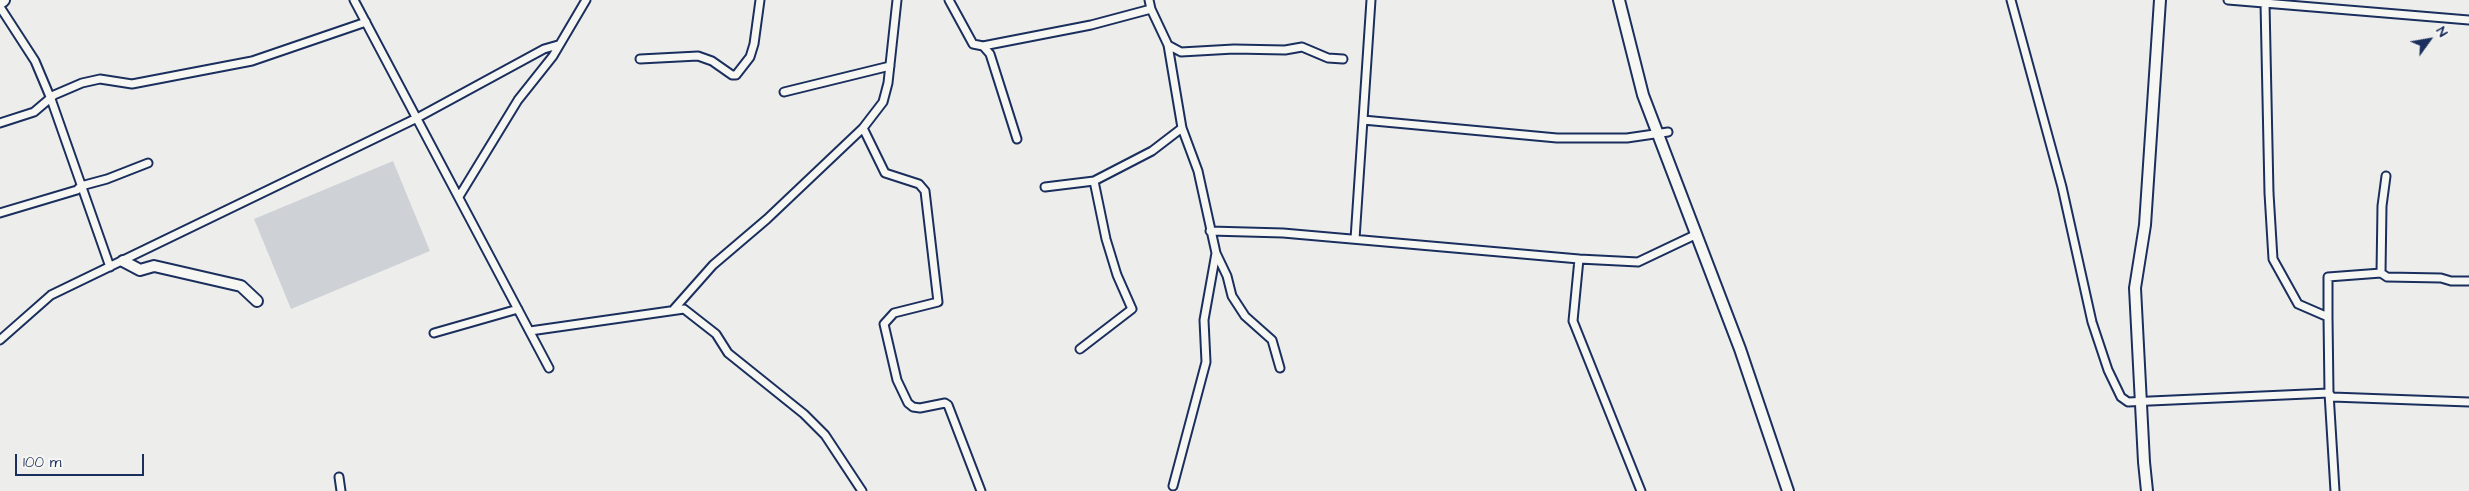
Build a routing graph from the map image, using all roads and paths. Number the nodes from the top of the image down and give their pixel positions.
1 (354, 0) edge
2 (586, 0) edge
3 (760, 0) edge
4 (897, 0) edge
5 (949, 0) edge
6 (1149, 0) edge
7 (1371, 0) edge
8 (1619, 0) edge
9 (2011, 0) edge
10 (2160, 0) edge
11 (2228, 0) edge
12 (2234, 0) edge
13 (2265, 3) junction
14 (0, 7) edge
15 (1151, 9) junction
16 (2469, 20) edge
17 (366, 22) junction
18 (558, 45) junction
19 (1168, 45) junction
20 (983, 46) junction
21 (640, 59) dead end
22 (1343, 59) dead end
23 (890, 66) junction
24 (784, 92) dead end
25 (51, 99) junction
26 (417, 118) junction
27 (1363, 120) junction
28 (0, 123) edge
29 (862, 128) junction
30 (1182, 128) junction
31 (1663, 133) junction
32 (1017, 139) dead end
33 (148, 163) dead end
34 (2386, 176) dead end
35 (1094, 181) junction
36 (81, 186) junction
37 (1045, 187) dead end
38 (460, 195) junction
39 (0, 213) edge
40 (1210, 231) junction
41 (1696, 234) junction
42 (1355, 238) junction
43 (1216, 253) junction
44 (1579, 259) junction
45 (123, 261) junction
46 (110, 267) junction
47 (2381, 273) junction
48 (2469, 281) edge
49 (257, 302) dead end
50 (518, 309) junction
51 (674, 309) junction
52 (2328, 317) junction
53 (530, 331) junction
54 (434, 334) dead end
55 (0, 340) edge
56 (1080, 348) dead end
57 (549, 368) dead end
58 (1280, 368) dead end
59 (2329, 394) junction
60 (2141, 400) junction
61 (2469, 402) edge
62 (339, 477) dead end
63 (1173, 486) dead end
64 (340, 491) edge
65 (862, 491) edge
66 (981, 491) edge
67 (1641, 491) edge
68 (1788, 491) edge
69 (2147, 491) edge
70 (2335, 491) edge

1 - 17 street
2 - 18 street
3 - 21 street
4 - 23 street
5 - 20 street
6 - 15 street
7 - 27 street
8 - 31 street
9 - 60 street
10 - 60 street
11 - 12 street
12 - 13 street
13 - 16 street
13 - 52 street
14 - 25 street
15 - 19 street
15 - 20 street
17 - 25 street
17 - 26 street
18 - 26 street
18 - 38 street
19 - 22 street
19 - 30 street
20 - 32 street
23 - 24 street
23 - 29 street
25 - 28 street
25 - 36 street
26 - 38 street
26 - 45 street
27 - 31 street
27 - 42 street
29 - 51 street
29 - 66 street
30 - 35 street
30 - 40 street
31 - 41 street
33 - 36 street
34 - 47 street
35 - 37 street
35 - 56 street
36 - 39 street
36 - 46 street
38 - 50 street
40 - 42 street
40 - 43 street
41 - 44 street
41 - 68 street
42 - 44 street
43 - 58 street
43 - 63 street
44 - 67 street
45 - 46 street
45 - 49 street
46 - 55 street
47 - 48 street
47 - 52 street
50 - 53 street
50 - 54 street
51 - 53 street
51 - 65 street
52 - 59 street
53 - 57 street
59 - 60 street
59 - 61 street
59 - 70 street
60 - 69 street
62 - 64 street

